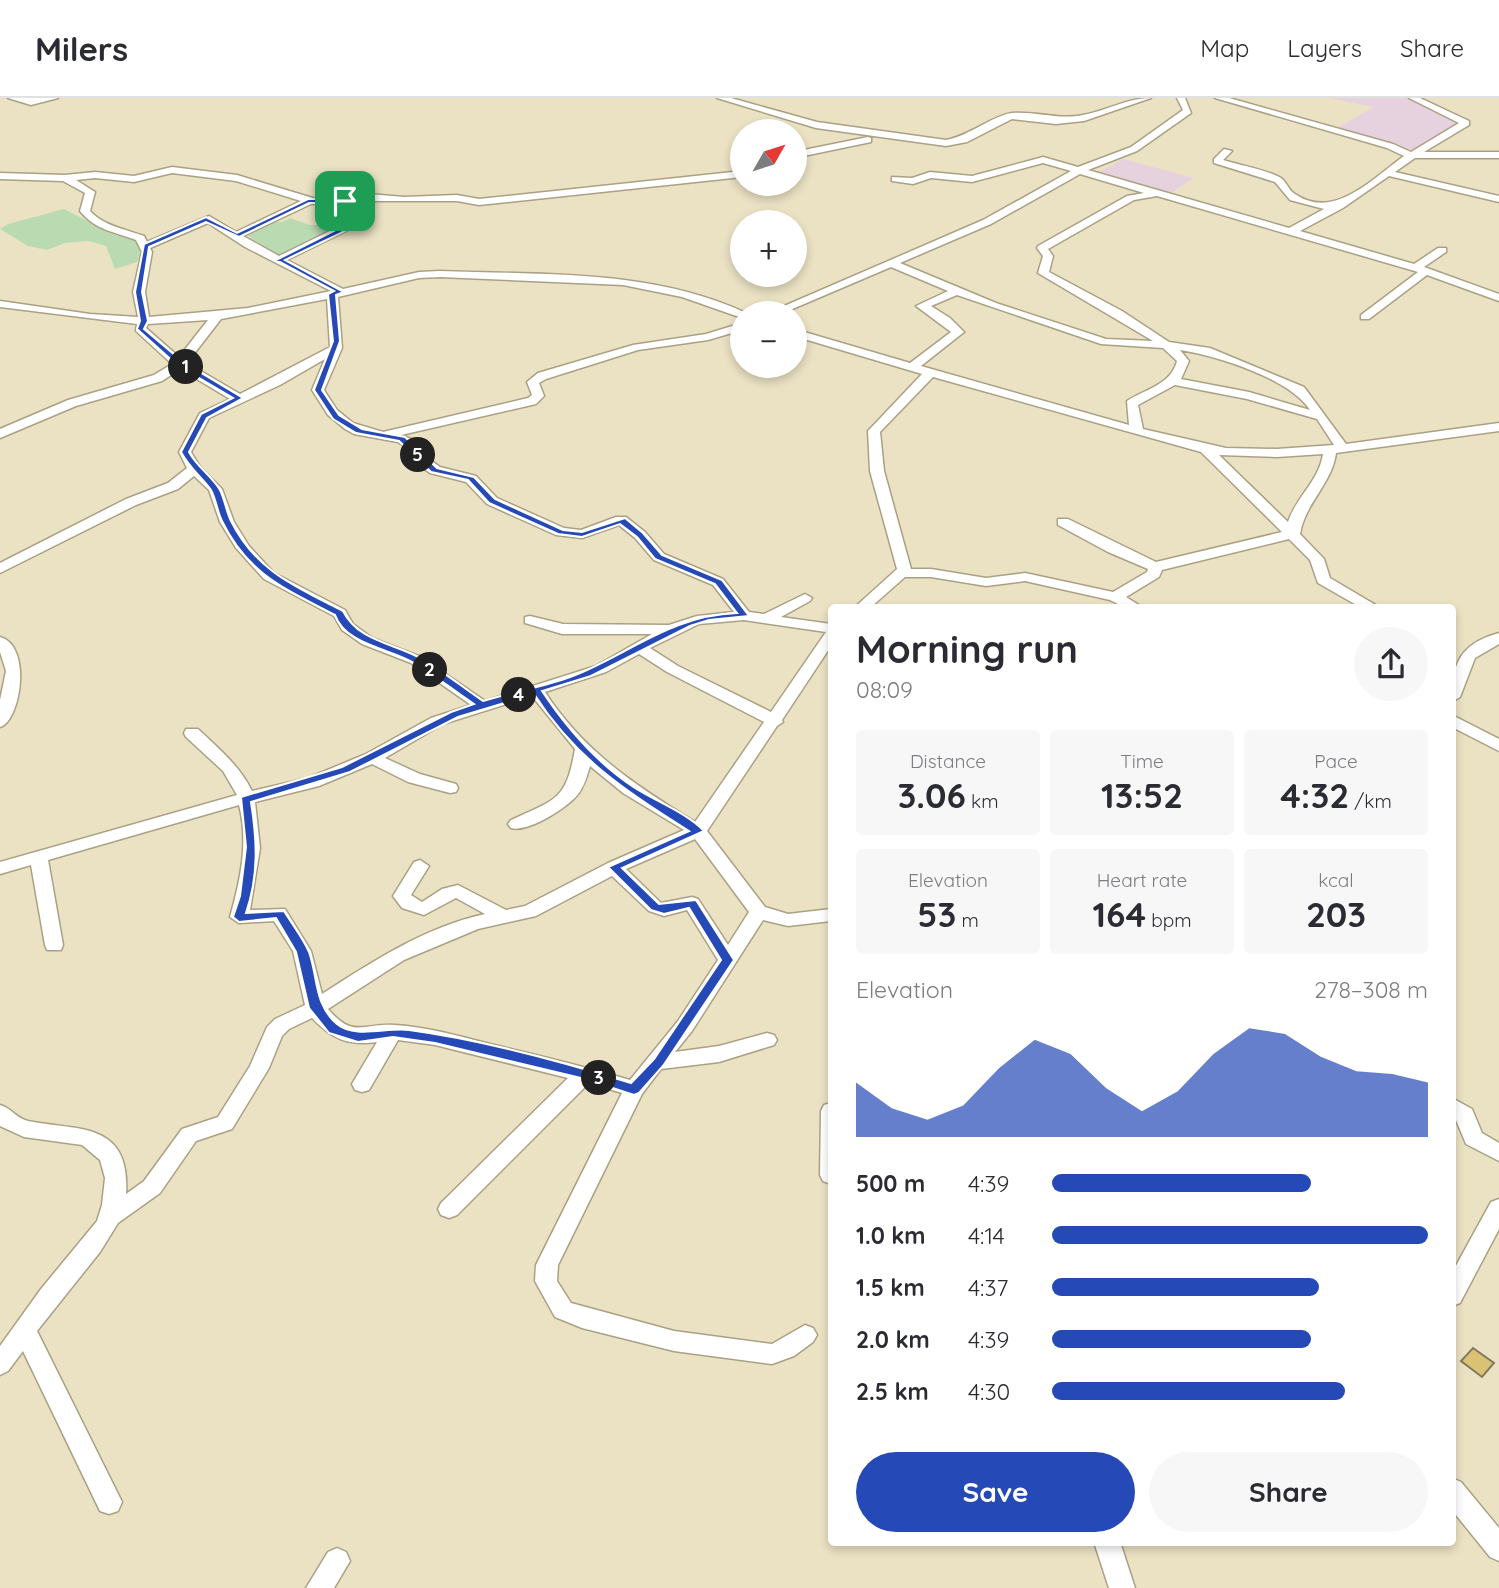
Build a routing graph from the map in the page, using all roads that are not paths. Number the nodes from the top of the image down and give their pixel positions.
1 (12, 98) edge
2 (54, 98) edge
3 (721, 98) edge
4 (1147, 98) edge
5 (1181, 98) edge
6 (1219, 98) edge
7 (1413, 98) edge
8 (900, 137) junction
9 (1227, 151) dead end
10 (807, 152) edge
11 (1499, 155) edge
12 (1411, 156) junction
13 (1080, 170) junction
14 (1387, 173) junction
15 (730, 175) edge
16 (0, 176) edge
17 (65, 178) junction
18 (134, 179) junction
19 (895, 179) dead end
20 (90, 192) junction
21 (1158, 193) junction
22 (1499, 199) edge
23 (308, 201) junction
24 (345, 201) junction
25 (1339, 206) junction
26 (1292, 232) junction
27 (237, 235) junction
28 (146, 246) junction
29 (1442, 250) dead end
30 (280, 260) junction
31 (891, 263) junction
32 (1421, 270) junction
33 (956, 291) junction
34 (336, 293) junction
35 (1499, 298) edge
36 (805, 301) edge
37 (0, 304) edge
38 (730, 311) edge
39 (219, 314) junction
40 (1365, 317) dead end
41 (144, 321) junction
42 (730, 330) edge
43 (807, 336) edge
44 (1168, 345) junction
45 (335, 348) junction
46 (180, 364) junction
47 (912, 367) junction
48 (930, 373) junction
49 (1174, 381) junction
50 (239, 398) junction
51 (1319, 416) junction
52 (1499, 427) edge
53 (1137, 430) junction
54 (0, 433) edge
55 (385, 434) junction
56 (1336, 448) junction
57 (1206, 449) junction
58 (194, 469) junction
59 (1063, 522) dead end
60 (1293, 534) junction
61 (1155, 567) junction
62 (0, 569) edge
63 (902, 573) junction
64 (1115, 597) junction
65 (806, 598) dead end
66 (866, 604) edge
67 (1129, 604) edge
68 (1363, 604) edge
69 (744, 616) junction
70 (768, 618) junction
71 (530, 620) dead end
72 (828, 628) edge
73 (671, 630) junction
74 (1499, 638) edge
75 (828, 640) edge
76 (0, 642) edge
77 (640, 648) junction
78 (1458, 655) edge
79 (537, 690) junction
80 (481, 705) junction
81 (0, 722) edge
82 (775, 722) junction
83 (1456, 722) edge
84 (192, 733) dead end
85 (1499, 747) edge
86 (582, 750) junction
87 (372, 758) junction
88 (450, 788) dead end
89 (245, 800) junction
90 (517, 824) dead end
91 (698, 831) junction
92 (39, 857) junction
93 (420, 866) dead end
94 (614, 867) junction
95 (0, 868) edge
96 (759, 912) junction
97 (501, 915) junction
98 (828, 915) edge
99 (54, 945) dead end
100 (728, 960) junction
101 (315, 1008) junction
102 (393, 1032) junction
103 (767, 1040) dead end
104 (659, 1062) junction
105 (585, 1074) junction
106 (362, 1084) dead end
107 (634, 1089) junction
108 (1456, 1109) edge
109 (0, 1113) edge
110 (1499, 1153) edge
111 (1499, 1208) edge
112 (449, 1209) dead end
113 (110, 1217) junction
114 (1456, 1289) edge
115 (25, 1331) junction
116 (805, 1335) dead end
117 (0, 1364) edge
118 (1456, 1495) edge
119 (109, 1502) dead end
120 (1108, 1546) edge
121 (1499, 1548) edge
122 (337, 1561) dead end
123 (319, 1588) edge
124 (1122, 1588) edge

1 - 2 street
3 - 8 street
4 - 8 street
5 - 13 street
6 - 12 street
7 - 12 street
8 - 10 street
9 - 25 street
11 - 12 street
12 - 14 street
13 - 19 street
13 - 21 street
13 - 31 street
14 - 22 street
14 - 25 street
15 - 24 street
16 - 17 street
17 - 18 street
17 - 20 street
18 - 20 street
18 - 23 street
20 - 28 street
21 - 26 street
21 - 44 street
23 - 24 street
23 - 27 street
24 - 30 street
25 - 26 street
26 - 32 street
27 - 28 street
27 - 30 street
28 - 41 street
29 - 32 street
30 - 34 street
31 - 33 street
31 - 36 street
32 - 35 street
32 - 40 street
33 - 44 street
33 - 47 street
34 - 38 street
34 - 39 street
34 - 45 street
37 - 41 street
39 - 41 street
39 - 46 street
41 - 46 street
42 - 55 street
43 - 47 street
44 - 49 street
44 - 51 street
45 - 50 street
45 - 55 street
46 - 50 street
46 - 54 street
47 - 48 street
48 - 53 street
48 - 63 street
49 - 51 street
49 - 53 street
50 - 58 street
51 - 56 street
52 - 56 street
53 - 57 street
55 - 69 street
56 - 57 street
56 - 60 street
57 - 60 street
58 - 62 street
58 - 80 street
59 - 61 street
60 - 61 street
60 - 68 street
61 - 64 street
63 - 64 street
63 - 66 street
64 - 67 street
65 - 70 street
69 - 70 street
69 - 73 street
70 - 72 street
71 - 73 street
73 - 77 street
74 - 78 street
75 - 82 street
76 - 81 street
77 - 79 street
77 - 82 street
79 - 80 street
79 - 86 street
80 - 87 street
82 - 91 street
83 - 85 street
84 - 89 street
86 - 90 street
86 - 91 street
87 - 88 street
87 - 89 street
89 - 92 street
89 - 101 street
91 - 94 street
91 - 96 street
92 - 95 street
92 - 99 street
93 - 97 street
94 - 97 street
94 - 100 street
96 - 98 street
96 - 100 street
97 - 101 street
100 - 104 street
101 - 102 street
101 - 113 street
102 - 105 street
102 - 106 street
103 - 104 street
104 - 107 street
105 - 107 street
105 - 112 street
107 - 116 street
108 - 110 street
109 - 113 street
111 - 114 street
113 - 115 street
115 - 117 street
115 - 119 street
118 - 121 street
120 - 124 street
122 - 123 street

